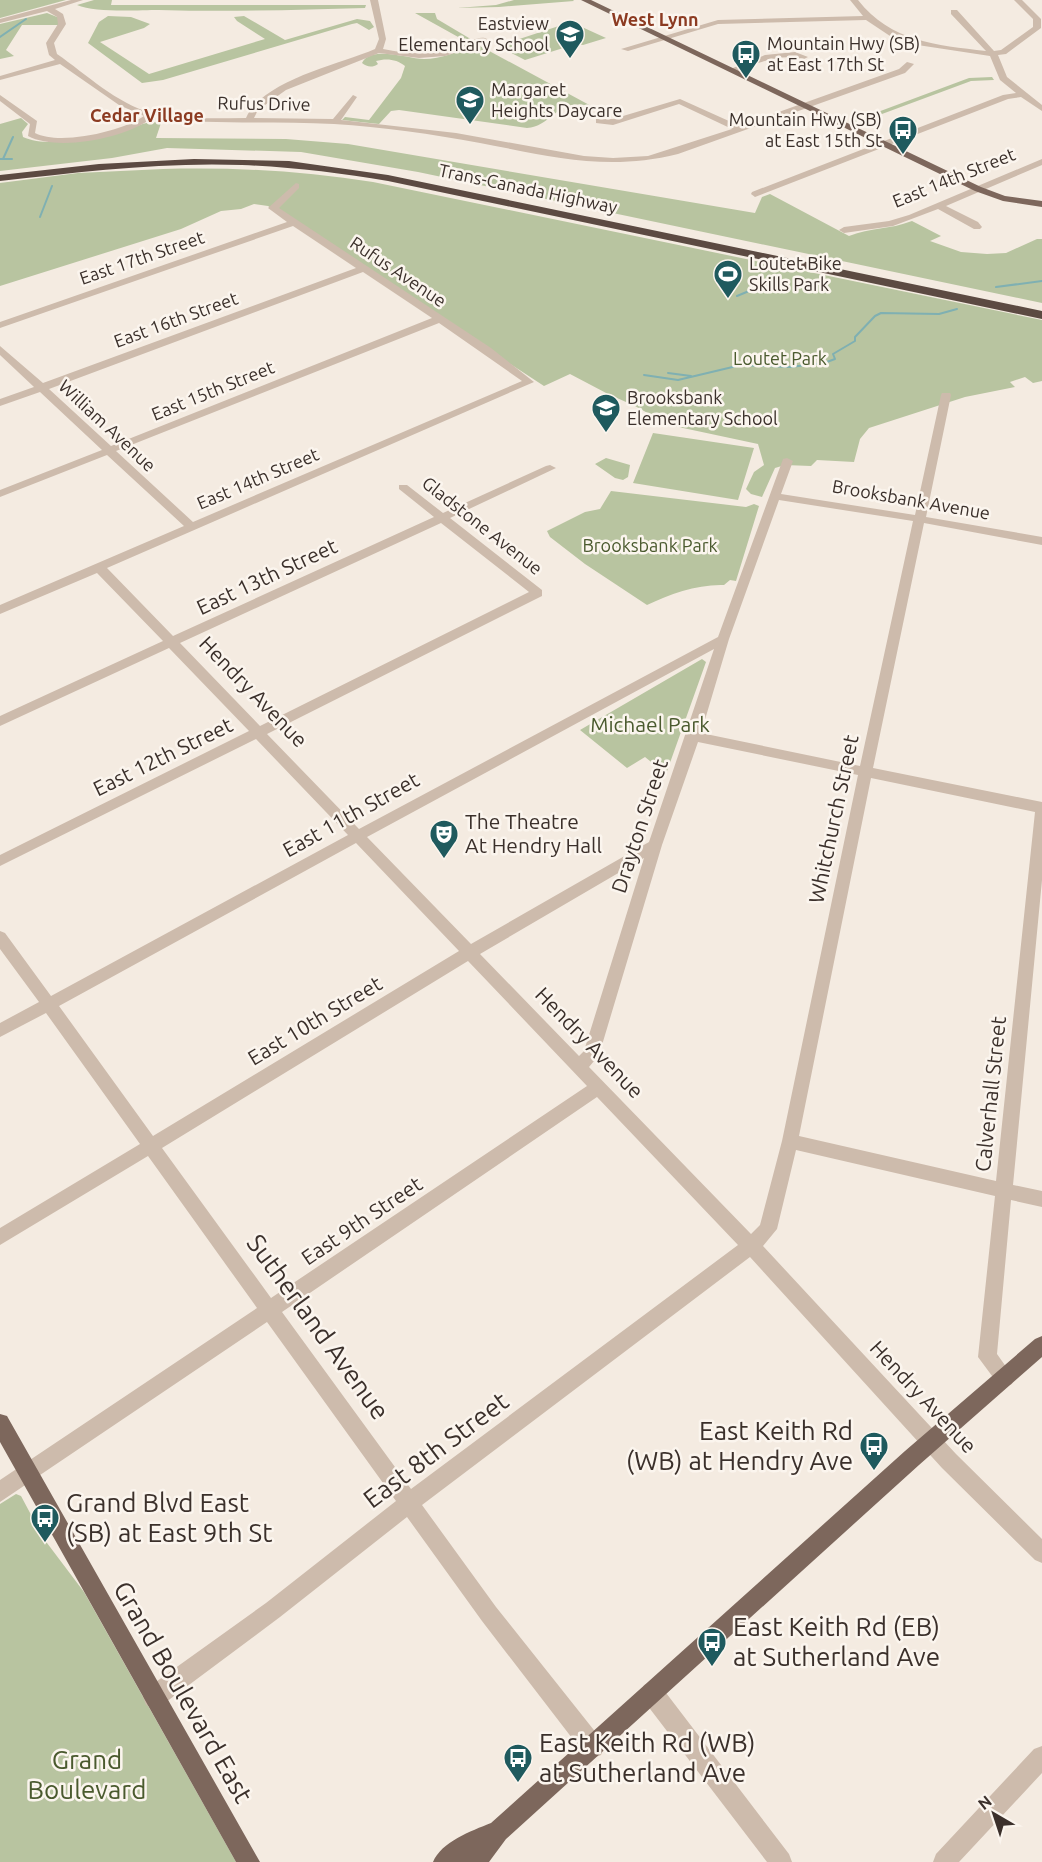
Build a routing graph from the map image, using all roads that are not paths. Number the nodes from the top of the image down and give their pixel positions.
1 (79, 0) edge
2 (374, 0) edge
3 (585, 0) edge
4 (854, 0) edge
5 (1018, 0) edge
6 (50, 9) junction
7 (954, 12) dead end
8 (868, 18) junction
9 (0, 21) edge
10 (663, 37) junction
11 (483, 39) dead end
12 (625, 49) dead end
13 (378, 51) junction
14 (993, 53) junction
15 (804, 57) dead end
16 (61, 61) junction
17 (910, 64) dead end
18 (732, 70) junction
19 (0, 78) edge
20 (1022, 94) junction
21 (0, 97) edge
22 (353, 98) dead end
23 (805, 106) junction
24 (1042, 108) edge
25 (150, 116) junction
26 (249, 120) junction
27 (599, 121) dead end
28 (335, 122) junction
29 (739, 129) junction
30 (884, 144) junction
31 (1042, 162) edge
32 (0, 176) edge
33 (296, 186) dead end
34 (978, 189) junction
35 (755, 194) dead end
36 (1042, 204) edge
37 (939, 206) junction
38 (295, 222) junction
39 (977, 227) dead end
40 (844, 230) dead end
41 (364, 268) junction
42 (921, 290) junction
43 (1042, 309) edge
44 (1042, 315) edge
45 (439, 319) junction
46 (1042, 321) edge
47 (0, 325) edge
48 (0, 349) edge
49 (530, 382) joint
50 (41, 388) junction
51 (946, 395) dead end
52 (0, 403) edge
53 (109, 450) junction
54 (787, 461) dead end
55 (550, 468) dead end
56 (403, 487) dead end
57 (0, 494) edge
58 (774, 496) junction
59 (443, 517) junction
60 (920, 519) junction
61 (191, 527) junction
62 (1042, 541) edge
63 (99, 567) junction
64 (538, 593) joint
65 (0, 610) edge
66 (723, 639) junction
67 (172, 642) junction
68 (0, 721) edge
69 (259, 733) junction
70 (693, 736) junction
71 (865, 772) junction
72 (1042, 807) edge
73 (358, 835) junction
74 (655, 845) junction
75 (0, 861) edge
76 (0, 937) edge
77 (470, 952) junction
78 (48, 1005) junction
79 (0, 1031) edge
80 (579, 1066) junction
81 (599, 1087) junction
82 (790, 1141) junction
83 (149, 1146) junction
84 (1004, 1189) junction
85 (1042, 1199) edge
86 (0, 1237) edge
87 (752, 1246) junction
88 (271, 1310) junction
89 (1042, 1345) edge
90 (1005, 1378) junction
91 (0, 1423) edge
92 (931, 1441) junction
93 (28, 1472) junction
94 (0, 1492) edge
95 (410, 1502) junction
96 (1042, 1553) edge
97 (652, 1693) junction
98 (154, 1697) junction
99 (593, 1747) junction
100 (1042, 1757) edge
101 (498, 1831) junction
102 (249, 1862) edge
103 (444, 1862) edge
104 (475, 1862) edge
105 (781, 1862) edge
106 (944, 1862) edge

1 - 6 street
2 - 13 street
3 - 10 main road
4 - 8 street
5 - 14 street
6 - 9 street
6 - 16 street
7 - 14 street
8 - 10 street
8 - 14 street
10 - 12 street
10 - 18 main road
11 - 13 street
13 - 26 street
14 - 20 street
15 - 18 street
16 - 19 street
16 - 25 street, Rufus Drive
17 - 23 street
18 - 23 main road
20 - 24 street
20 - 30 street
21 - 25 street
22 - 28 street, Rufus Drive
23 - 29 street
23 - 30 main road
25 - 26 street, Rufus Drive
26 - 28 street, Rufus Drive
27 - 29 street
28 - 29 street, Rufus Drive
30 - 34 main road
30 - 35 street
31 - 34 street, East 14th Street
32 - 42 highway, Trans-Canada Highway
32 - 43 highway, Trans-Canada Highway
33 - 38 street, Rufus Avenue
34 - 36 main road
34 - 37 street, East 14th Street
37 - 39 street
37 - 40 street, East 14th Street
38 - 41 street, Rufus Avenue
38 - 47 street, East 17th Street
41 - 45 street, Rufus Avenue
41 - 50 street, East 16th Street
42 - 44 highway, Trans-Canada Highway
42 - 46 highway
45 - 49 street, Rufus Avenue
45 - 53 street, East 15th Street
48 - 50 street, William Avenue
49 - 61 street, East 14th Street
50 - 52 street, East 16th Street
50 - 53 street, William Avenue
51 - 60 street, Whitchurch Street
53 - 57 street, East 15th Street
53 - 61 street, William Avenue
54 - 58 street, Drayton Street
55 - 59 street, East 13th Street
56 - 59 street, Gladstone Avenue
58 - 60 street, Brooksbank Avenue
58 - 66 street, Drayton Street
59 - 64 street, Gladstone Avenue
59 - 67 street, East 13th Street
60 - 62 street, Brooksbank Avenue
60 - 71 street, Whitchurch Street
61 - 63 street, East 14th Street
63 - 65 street, East 14th Street
63 - 67 street, Hendry Avenue
64 - 69 street, East 12th Street
66 - 70 street, Drayton Street
66 - 73 street, East 11th Street
67 - 68 street, East 13th Street
67 - 69 street, Hendry Avenue
69 - 73 street, Hendry Avenue
69 - 75 street, East 12th Street
70 - 71 street
70 - 74 street, Drayton Street
71 - 72 street
71 - 82 street, Whitchurch Street
72 - 84 street, Calverhall Street
73 - 77 street, Hendry Avenue
73 - 78 street, East 11th Street
74 - 77 street, East 10th Street
74 - 80 street, Drayton Street
76 - 78 street, Sutherland Avenue
77 - 80 street, Hendry Avenue
77 - 83 street, East 10th Street
78 - 79 street, East 11th Street
78 - 83 street, Sutherland Avenue
80 - 81 street, Hendry Avenue
81 - 87 street, Hendry Avenue
81 - 88 street, East 9th Street
82 - 84 street
82 - 87 street, Whitchurch Street
83 - 86 street, East 10th Street
83 - 88 street, Sutherland Avenue
84 - 85 street
84 - 90 street, Calverhall Street
87 - 92 street, Hendry Avenue
87 - 95 street, East 8th Street
88 - 93 street, East 9th Street
88 - 95 street, Sutherland Avenue
89 - 90 main road
90 - 92 main road
91 - 93 main road, Grand Boulevard East
92 - 96 street, Hendry Avenue
92 - 97 main road
93 - 94 street, East 9th Street
93 - 98 main road, Grand Boulevard East
95 - 98 street, East 8th Street
95 - 99 street, Sutherland Avenue
97 - 99 main road
97 - 105 street
98 - 102 main road, Grand Boulevard East
99 - 101 main road
100 - 106 street
101 - 103 main road
101 - 104 main road

